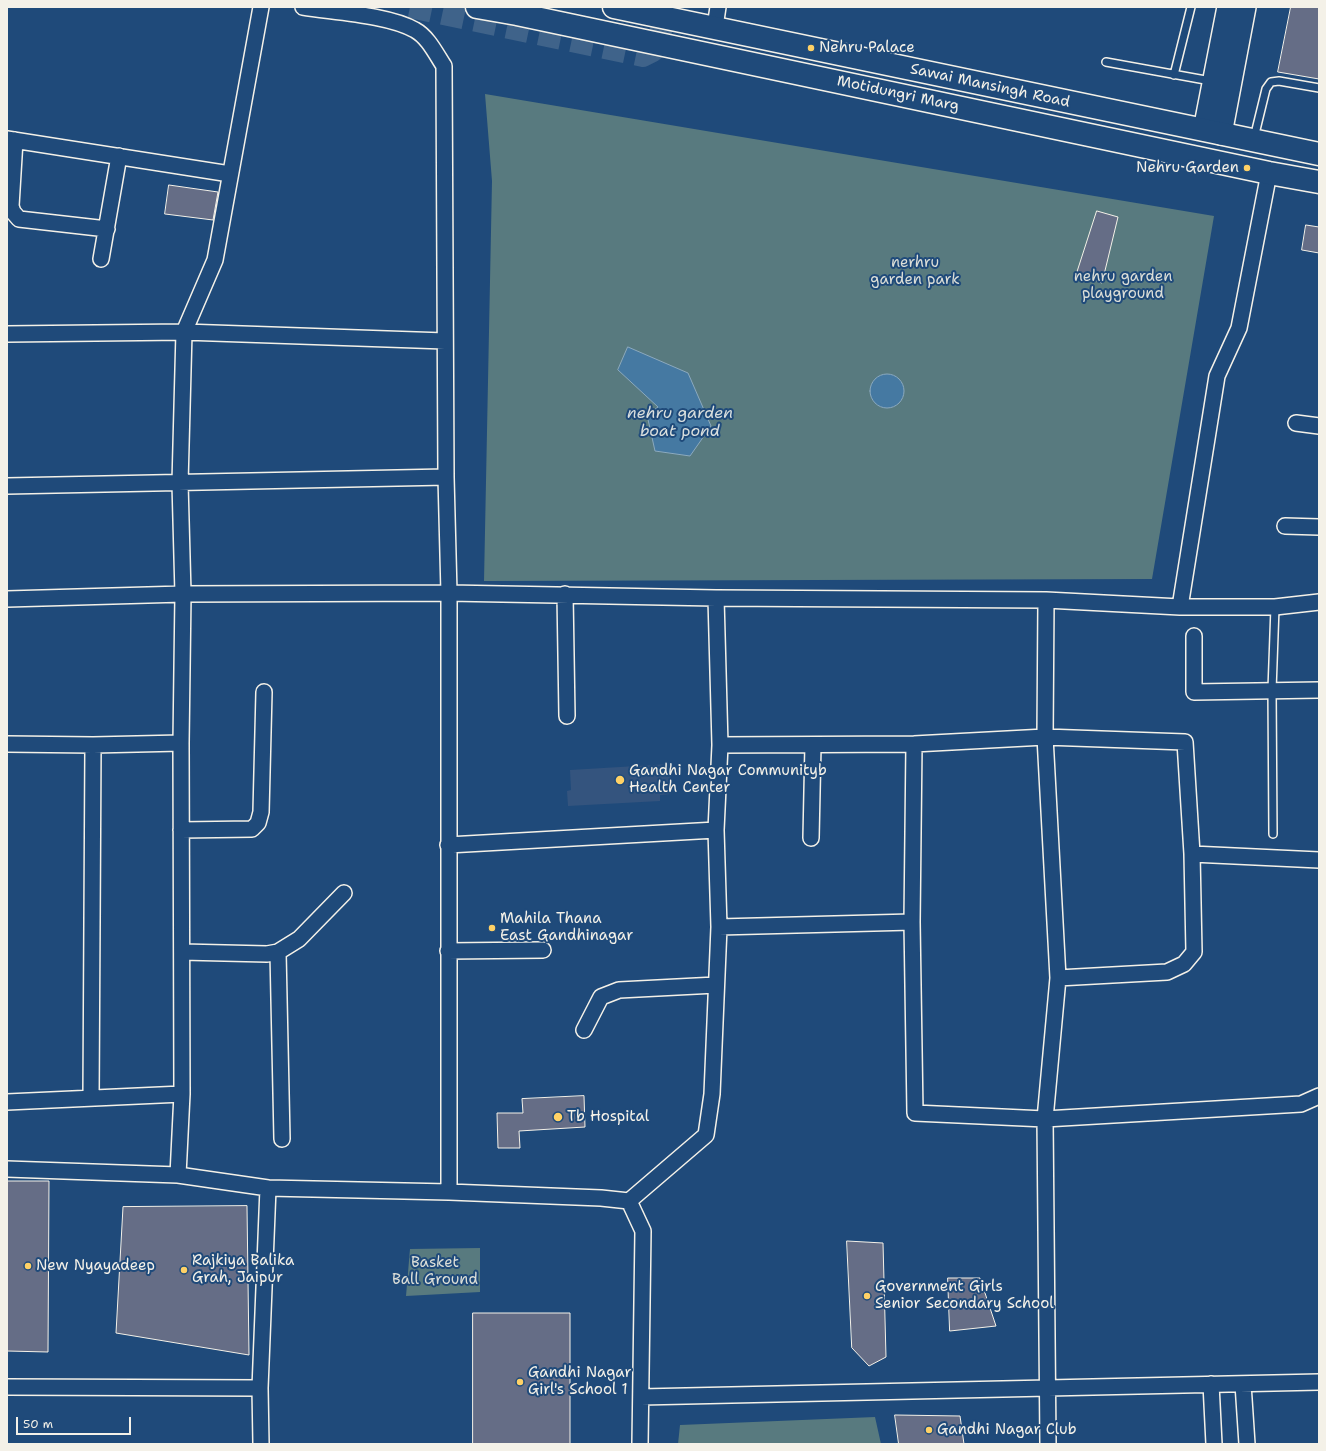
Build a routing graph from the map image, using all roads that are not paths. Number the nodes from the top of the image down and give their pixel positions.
1 (261, 7) edge
2 (303, 7) edge
3 (477, 7) edge
4 (614, 7) edge
5 (1191, 7) edge
6 (1228, 7) edge
7 (1245, 7) edge
8 (656, 11) edge
9 (680, 13) edge
10 (716, 17) edge
11 (1106, 62) dead end
12 (1174, 75) junction
13 (1214, 81) junction
14 (1319, 88) edge
15 (1212, 132) junction
16 (11, 140) edge
17 (1254, 141) junction
18 (1319, 154) edge
19 (119, 156) junction
20 (1269, 173) junction
21 (230, 174) junction
22 (1319, 182) edge
23 (107, 229) junction
24 (102, 259) dead end
25 (184, 332) junction
26 (7, 334) edge
27 (445, 341) junction
28 (1296, 424) dead end
29 (1319, 426) edge
30 (446, 477) junction
31 (180, 483) junction
32 (7, 486) edge
33 (1284, 526) dead end
34 (1319, 527) edge
35 (449, 593) junction
36 (183, 594) junction
37 (565, 594) junction
38 (716, 598) junction
39 (7, 599) edge
40 (1046, 600) junction
41 (1319, 602) edge
42 (1275, 606) junction
43 (1180, 607) junction
44 (1194, 636) dead end
45 (1272, 690) junction
46 (1319, 690) edge
47 (264, 692) dead end
48 (567, 716) dead end
49 (1045, 737) junction
50 (181, 743) junction
51 (7, 744) edge
52 (914, 744) junction
53 (93, 745) junction
54 (720, 745) junction
55 (814, 746) junction
56 (181, 830) junction
57 (716, 830) junction
58 (1273, 834) dead end
59 (811, 838) dead end
60 (448, 845) junction
61 (1192, 854) junction
62 (1319, 860) edge
63 (344, 893) dead end
64 (912, 922) junction
65 (719, 927) junction
66 (544, 950) dead end
67 (448, 951) junction
68 (182, 952) junction
69 (278, 952) junction
70 (1058, 978) junction
71 (716, 985) junction
72 (584, 1030) dead end
73 (182, 1094) junction
74 (1319, 1096) edge
75 (91, 1098) junction
76 (7, 1102) edge
77 (1044, 1119) junction
78 (282, 1139) dead end
79 (7, 1169) edge
80 (178, 1175) junction
81 (268, 1188) junction
82 (449, 1192) junction
83 (629, 1201) junction
84 (1319, 1382) edge
85 (1211, 1384) junction
86 (1243, 1384) junction
87 (7, 1387) edge
88 (260, 1388) junction
89 (1047, 1388) junction
90 (641, 1397) junction
91 (261, 1444) edge
92 (640, 1444) edge
93 (1048, 1444) edge
94 (1214, 1444) edge
95 (1247, 1444) edge

1 - 21 street
2 - 27 street
3 - 20 main road, Motidungri Marg
4 - 8 main road, Sawai Mansingh Road
5 - 12 lane
6 - 13 street
7 - 15 street
8 - 9 main road, Sawai Mansingh Road
9 - 10 main road, Sawai Mansingh Road
10 - 15 main road, Sawai Mansingh Road
11 - 12 lane
12 - 13 lane
13 - 15 street
14 - 17 lane
15 - 17 main road, Sawai Mansingh Road
16 - 19 street
16 - 23 street
17 - 18 main road, Sawai Mansingh Road
19 - 21 street
19 - 23 street
20 - 22 main road, Motidungri Marg
20 - 43 street
21 - 25 street
23 - 24 street
25 - 26 street
25 - 27 street
25 - 31 street
27 - 30 street
28 - 29 street
30 - 31 street
30 - 35 street
31 - 32 street
31 - 36 street
33 - 34 street
35 - 36 street
35 - 37 street
35 - 60 street
36 - 39 street
36 - 50 street
37 - 38 street
37 - 48 street
38 - 40 street
38 - 54 street
40 - 43 street
40 - 49 street
41 - 42 street
42 - 43 street
42 - 45 lane
44 - 45 street
45 - 46 street
45 - 58 lane
47 - 56 street
49 - 52 street
49 - 61 street
49 - 70 street
50 - 53 street
50 - 56 street
51 - 53 street
52 - 55 street
52 - 64 street
53 - 75 street
54 - 55 street
54 - 57 street
55 - 59 street
56 - 68 street
57 - 60 street
57 - 65 street
60 - 67 street
61 - 62 street
61 - 70 street
63 - 69 street
64 - 65 street
64 - 77 street
65 - 71 street
66 - 67 street
67 - 82 street
68 - 69 street
68 - 73 street
69 - 78 street
70 - 77 street
71 - 72 street
71 - 83 street
73 - 75 street
73 - 80 street
74 - 77 street
75 - 76 street
77 - 89 street
79 - 80 street
80 - 81 street
81 - 82 street
81 - 88 street
82 - 83 street
83 - 90 street
84 - 86 street
85 - 86 street
85 - 89 street
85 - 94 street
86 - 95 street
87 - 88 street
88 - 91 street
89 - 90 street
89 - 93 street
90 - 92 street

